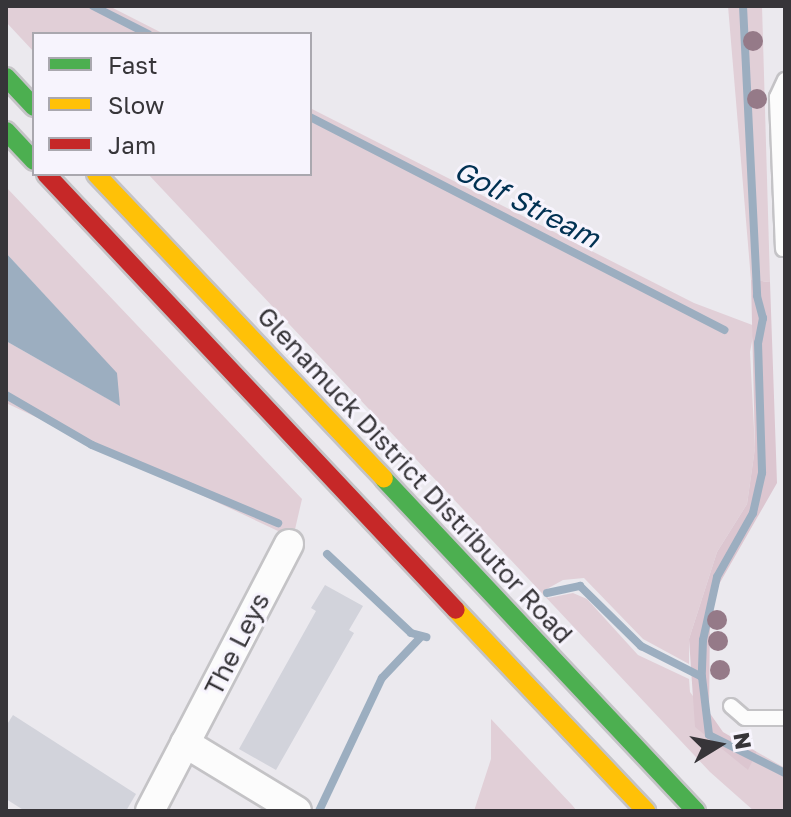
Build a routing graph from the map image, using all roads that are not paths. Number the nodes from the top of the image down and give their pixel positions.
1 (6, 77) edge
2 (785, 80) edge
3 (32, 105) edge
4 (6, 131) edge
5 (32, 159) edge
6 (48, 176) edge
7 (98, 176) edge
8 (784, 189) edge
9 (783, 249) edge
10 (289, 544) dead end
11 (731, 706) dead end
12 (785, 718) edge
13 (185, 743) junction
14 (150, 811) edge
15 (297, 811) edge
16 (646, 811) edge
17 (696, 811) edge

1 - 3 main road
2 - 8 lane
4 - 5 main road
6 - 16 main road
7 - 17 main road, Glenamuck District Distributor Road
8 - 9 lane
10 - 13 street, The Leys
11 - 12 lane
13 - 14 street, The Leys
13 - 15 street

